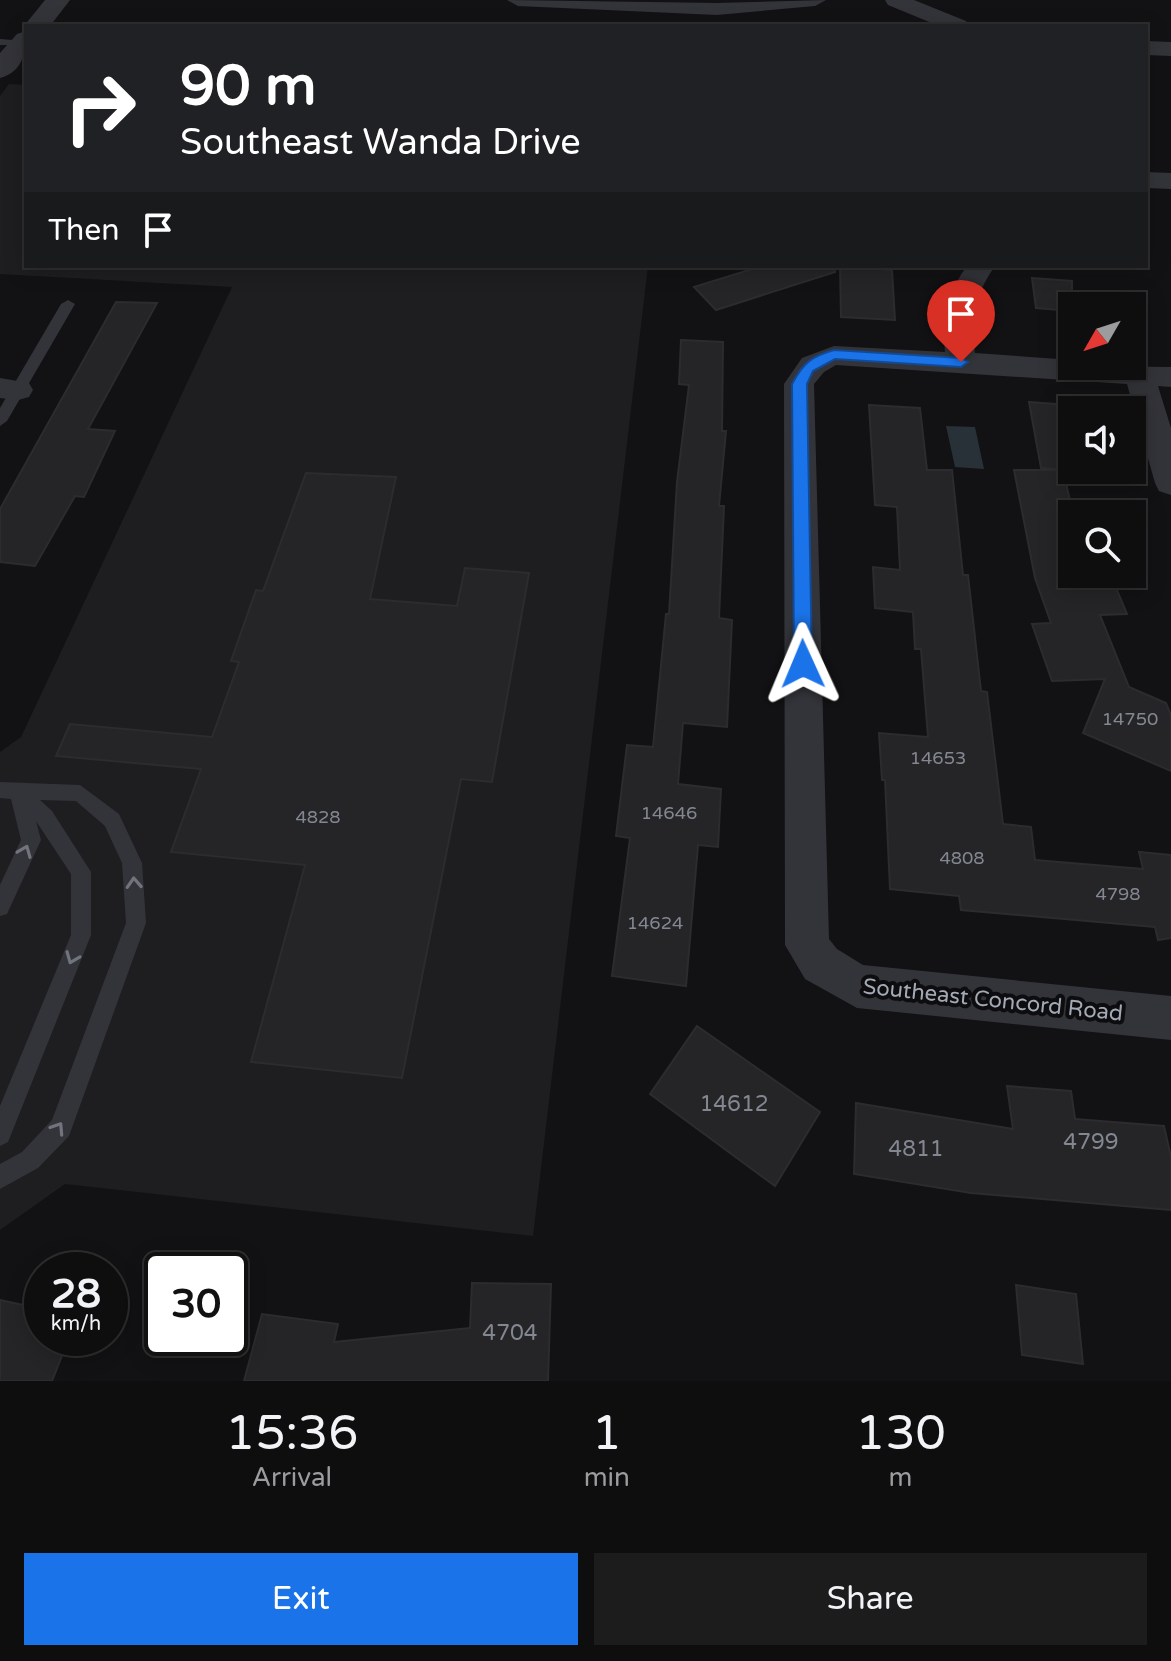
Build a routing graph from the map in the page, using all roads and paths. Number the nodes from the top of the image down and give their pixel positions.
1 (58, 0) edge
2 (518, 0) edge
3 (815, 0) edge
4 (896, 0) edge
5 (35, 24) edge
6 (953, 24) edge
7 (21, 38) edge
8 (1148, 48) edge
9 (1171, 49) edge
10 (0, 70) edge
11 (1148, 180) edge
12 (1171, 181) edge
13 (980, 268) edge
14 (68, 304) dead end
15 (961, 362) junction
16 (1156, 376) edge
17 (9, 389) edge
18 (0, 421) edge
19 (1171, 483) edge
20 (9, 791) edge
21 (0, 907) edge
22 (1171, 1018) edge
23 (0, 1134) edge
24 (0, 1177) edge

1 - 5 street
2 - 3 street
4 - 6 street
7 - 10 street
8 - 9 street
11 - 12 street
13 - 15 street
14 - 17 lane
15 - 16 street
15 - 22 street, Southeast Concord Road
16 - 19 street
17 - 18 lane
21 -> 20 lane
20 -> 23 lane
24 -> 20 lane

